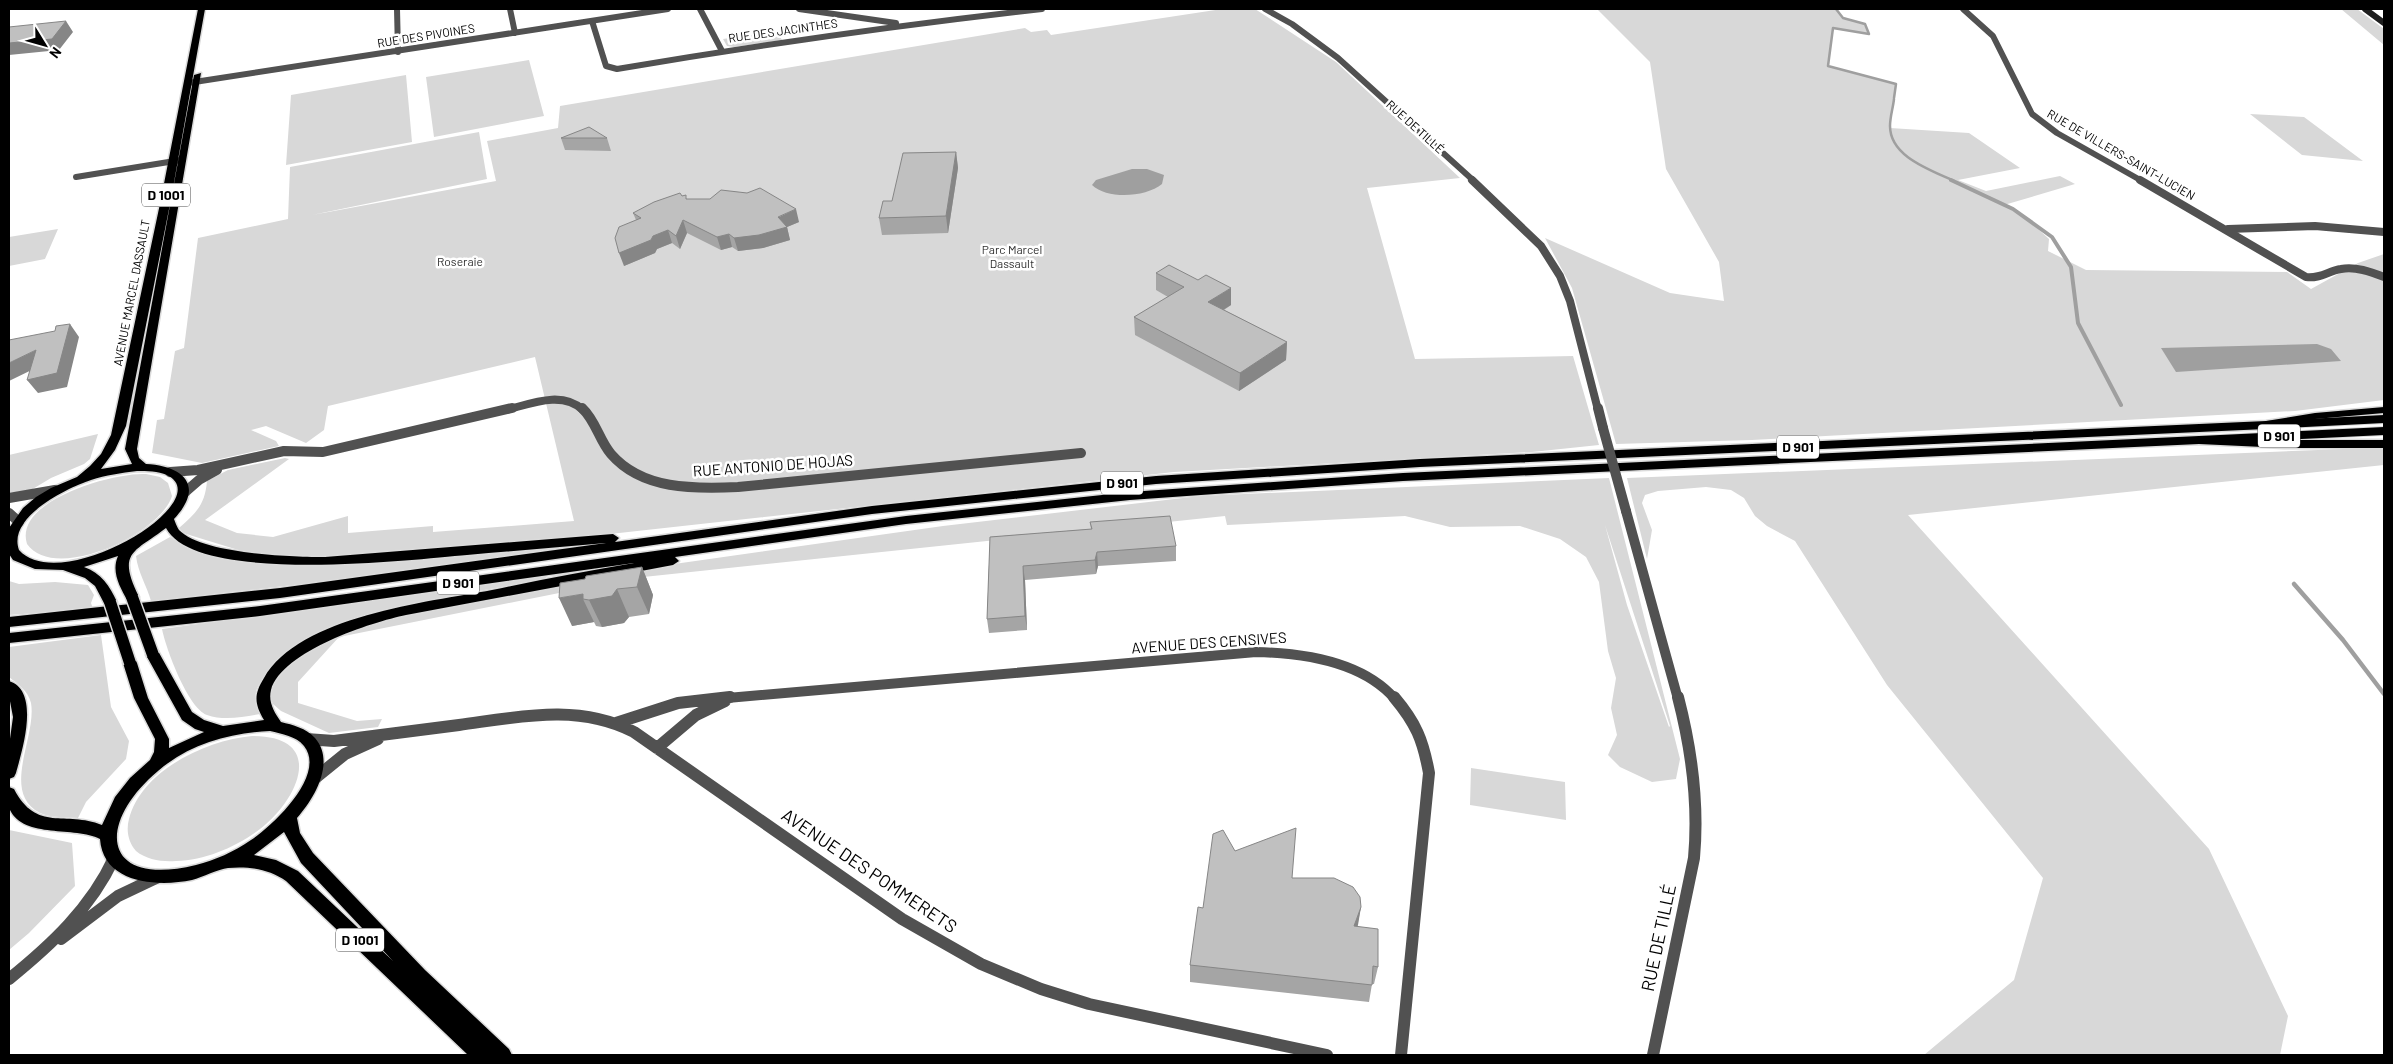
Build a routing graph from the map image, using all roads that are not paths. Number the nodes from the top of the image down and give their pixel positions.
1 (201, 9) edge
2 (209, 9) edge
3 (396, 9) edge
4 (510, 9) edge
5 (659, 9) edge
6 (668, 9) edge
7 (700, 9) edge
8 (799, 9) edge
9 (1042, 9) edge
10 (1265, 9) edge
11 (1963, 9) edge
12 (2365, 9) edge
13 (625, 12) edge
14 (592, 21) junction
15 (2384, 23) edge
16 (907, 24) junction
17 (515, 33) junction
18 (722, 51) junction
19 (398, 52) junction
20 (192, 82) junction
21 (178, 160) junction
22 (76, 177) dead end
23 (2227, 229) junction
24 (2384, 232) edge
25 (2384, 277) edge
26 (2384, 410) edge
27 (2384, 419) edge
28 (2266, 425) junction
29 (2384, 431) edge
30 (2199, 440) junction
31 (2384, 444) edge
32 (1081, 453) dead end
33 (241, 461) junction
34 (142, 467) junction
35 (170, 472) junction
36 (80, 480) junction
37 (66, 487) junction
38 (184, 493) junction
39 (9, 498) edge
40 (9, 513) edge
41 (168, 520) junction
42 (906, 520) junction
43 (19, 522) junction
44 (725, 530) junction
45 (10, 538) edge
46 (134, 543) junction
47 (61, 566) junction
48 (9, 622) edge
49 (9, 638) edge
50 (9, 686) edge
51 (738, 697) junction
52 (616, 722) junction
53 (275, 726) junction
54 (222, 731) junction
55 (407, 731) junction
56 (306, 739) junction
57 (657, 748) junction
58 (154, 766) junction
59 (9, 773) edge
60 (314, 779) junction
61 (9, 793) edge
62 (289, 818) junction
63 (108, 835) junction
64 (114, 858) junction
65 (221, 863) junction
66 (160, 876) junction
67 (28, 963) junction
68 (9, 979) edge
69 (481, 1055) edge
70 (503, 1055) edge
71 (1327, 1055) edge
72 (1401, 1055) edge
73 (1653, 1055) edge

1 - 20 main road, AVENUE MARCEL DASSAULT / D 1001
2 - 20 main road, AVENUE MARCEL DASSAULT / D 1001
3 - 19 street
4 - 17 street
5 - 6 street, RUE DES PIVOINES
5 - 13 street, RUE DES PIVOINES
7 - 18 street
8 - 16 street
9 - 16 street, RUE DES JACINTHES
10 - 73 street, RUE DE TILLÉ, bridge
11 - 23 street, RUE DE VILLERS-SAINT-LUCIEN
12 - 15 main road
13 - 14 street, RUE DES PIVOINES
14 - 17 street, RUE DES PIVOINES
14 - 18 street, RUE DES JACINTHES
16 - 18 street, RUE DES JACINTHES
17 - 19 street, RUE DES PIVOINES
19 - 20 street, RUE DES PIVOINES
20 - 21 main road, AVENUE MARCEL DASSAULT / D 1001
21 - 22 street
21 - 34 main road, AVENUE MARCEL DASSAULT / D 1001
21 - 36 main road, AVENUE MARCEL DASSAULT / D 1001
23 - 24 street
23 - 25 street, RUE DE VILLERS-SAINT-LUCIEN
26 - 28 main road
27 - 28 highway, D 901
28 - 44 main road, D 901
29 - 30 highway, D 901
30 - 31 main road
30 - 42 main road, D 901
32 - 33 street, RUE ANTONIO DE HOJAS
33 - 35 street, RUE ANTONIO DE HOJAS
33 - 38 street, RUE ANTONIO DE HOJAS
34 - 35 main road
34 - 36 main road
35 - 38 main road
36 - 37 main road
37 - 39 street
37 - 43 main road
38 - 41 main road
40 - 43 street
41 - 44 main road
41 - 46 main road
42 - 49 main road, D 901
42 - 53 main road
43 - 45 main road
44 - 48 main road, D 901
45 - 47 main road
46 - 47 main road
46 - 54 main road, bridge
47 - 58 main road, bridge
50 - 59 main road
51 - 52 street, AVENUE DES CENSIVES
51 - 57 street, AVENUE DES CENSIVES
51 - 72 street, AVENUE DES CENSIVES
52 - 55 street, AVENUE DES POMMERETS
52 - 57 street, AVENUE DES POMMERETS
53 - 54 main road
53 - 56 main road
54 - 58 main road
55 - 56 street, AVENUE DES POMMERETS
55 - 60 street, AVENUE DES POMMERETS
56 - 60 main road
57 - 71 street, AVENUE DES POMMERETS
58 - 63 main road
60 - 62 main road
61 - 63 main road
62 - 65 main road
62 - 70 main road, D 1001
63 - 64 main road
64 - 66 main road
64 - 67 street
65 - 66 main road
65 - 69 main road, D 1001
66 - 67 street
67 - 68 street

